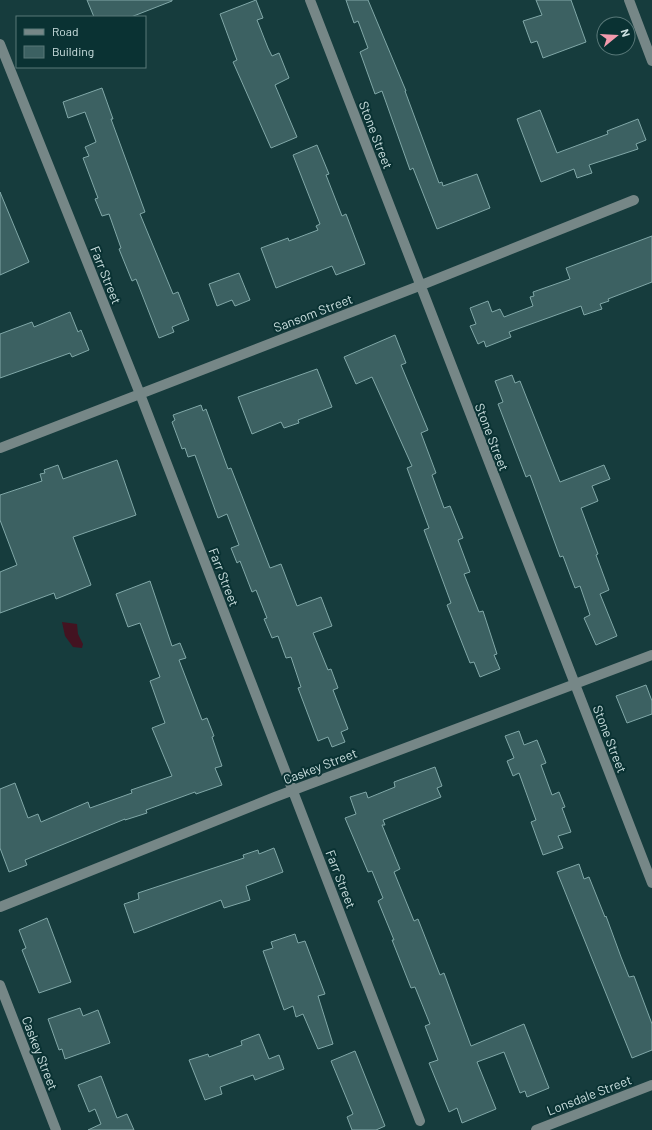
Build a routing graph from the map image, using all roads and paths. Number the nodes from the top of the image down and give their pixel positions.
1 (310, 0) edge
2 (629, 0) edge
3 (0, 44) edge
4 (652, 61) edge
5 (634, 200) dead end
6 (419, 286) junction
7 (140, 394) junction
8 (0, 448) edge
9 (652, 655) edge
10 (574, 684) junction
11 (292, 790) junction
12 (652, 883) edge
13 (0, 907) edge
14 (0, 985) edge
15 (652, 1085) edge
16 (420, 1121) dead end
17 (56, 1130) edge
18 (536, 1130) edge

1 - 6 street, Stone Street
2 - 4 street
3 - 7 street, Farr Street
5 - 6 street, Sansom Street
6 - 7 street, Sansom Street
6 - 10 street, Stone Street
7 - 8 street, Sansom Street
7 - 11 street, Farr Street
9 - 10 street, Caskey Street
10 - 11 street, Caskey Street
10 - 12 street, Stone Street
11 - 13 street, Caskey Street
11 - 16 street, Farr Street
14 - 17 street, Caskey Street
15 - 18 street, Lonsdale Street

